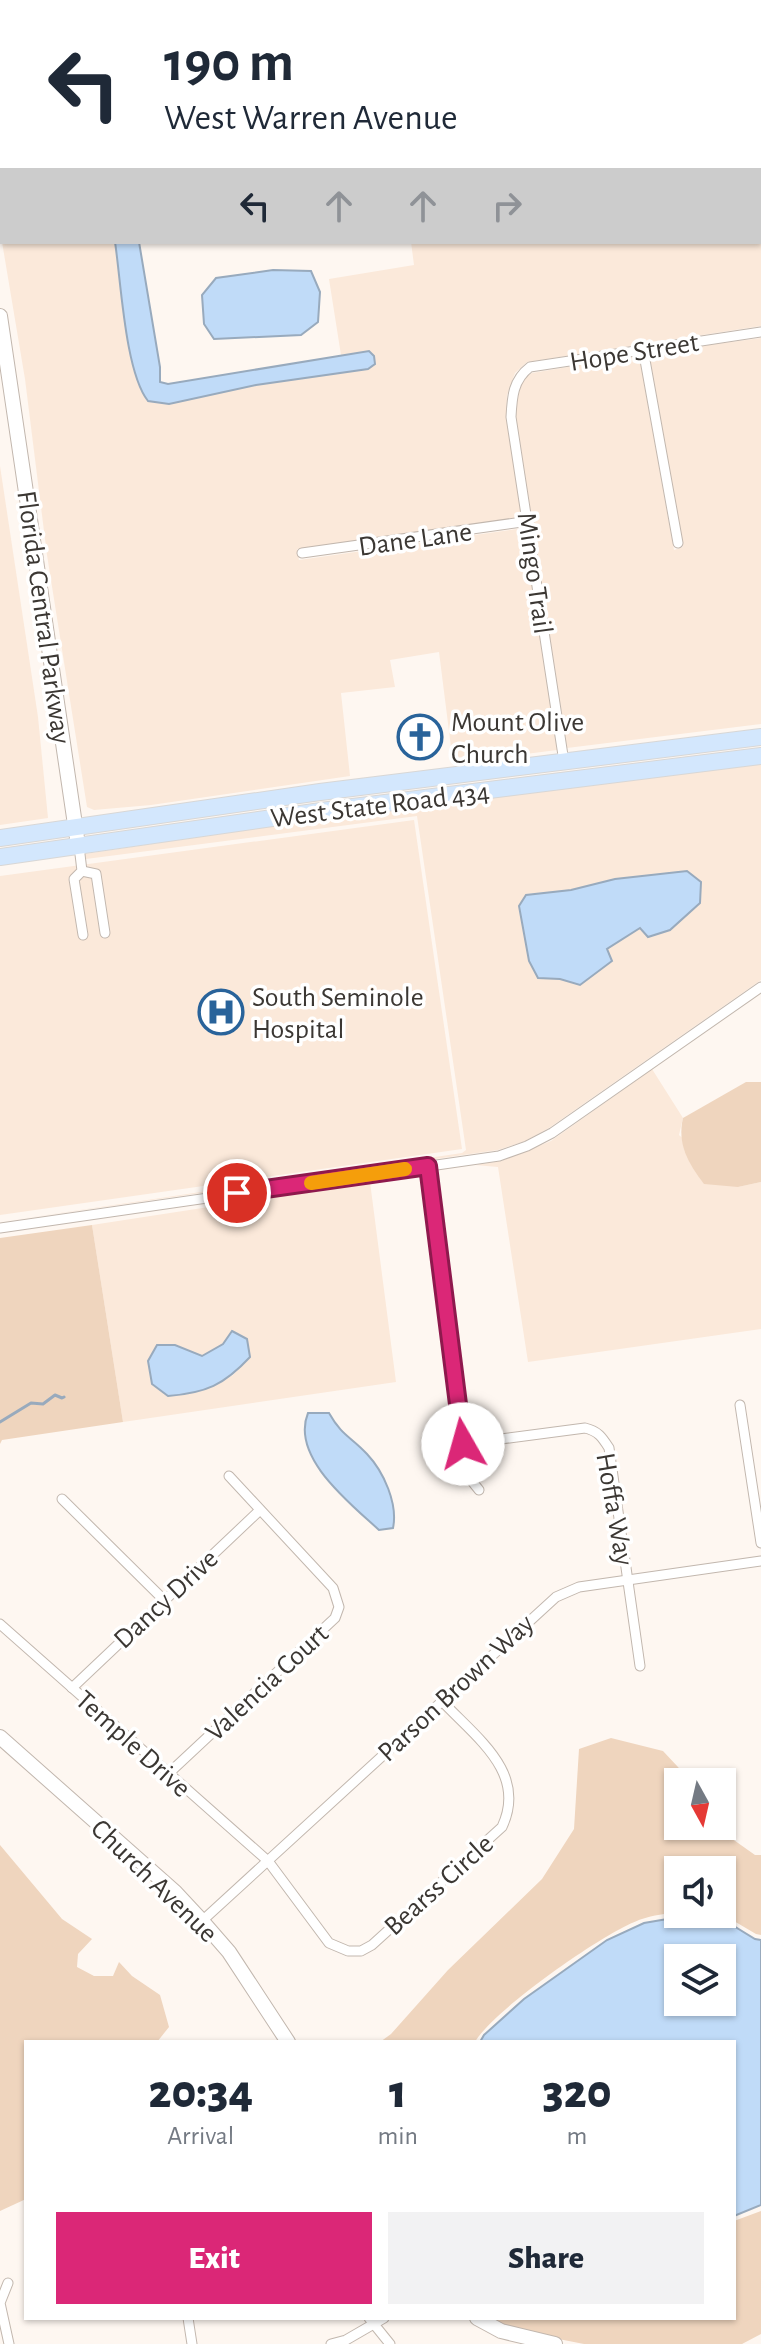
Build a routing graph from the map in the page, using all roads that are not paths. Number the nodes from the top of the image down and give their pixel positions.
1 (0, 316) edge
2 (761, 332) edge
3 (643, 349) junction
4 (4, 365) edge
5 (516, 384) joint
6 (529, 521) junction
7 (678, 543) dead end
8 (302, 553) dead end
9 (761, 737) edge
10 (761, 756) edge
11 (597, 758) junction
12 (564, 762) junction
13 (568, 780) junction
14 (540, 784) junction
15 (76, 827) junction
16 (0, 838) edge
17 (79, 846) junction
18 (0, 857) edge
19 (82, 871) junction
20 (105, 933) dead end
21 (83, 935) dead end
22 (761, 987) edge
23 (428, 1166) junction
24 (0, 1228) edge
25 (740, 1405) dead end
26 (463, 1444) junction
27 (229, 1476) dead end
28 (479, 1490) dead end
29 (62, 1499) dead end
30 (260, 1510) junction
31 (761, 1543) edge
32 (761, 1561) edge
33 (628, 1580) junction
34 (163, 1599) junction
35 (0, 1624) edge
36 (640, 1666) dead end
37 (72, 1688) junction
38 (441, 1700) junction
39 (0, 1737) edge
40 (168, 1774) junction
41 (268, 1861) junction
42 (202, 1921) junction
43 (287, 2040) edge
44 (8, 2283) dead end
45 (188, 2320) edge
46 (481, 2320) edge
47 (371, 2321) edge
48 (9, 2344) edge
49 (192, 2344) edge
50 (331, 2344) edge
51 (390, 2344) edge
52 (555, 2344) edge

1 - 4 street, Florida Central Parkway
2 - 3 street, Hope Street
3 - 5 street, Hope Street
3 - 7 street
4 - 15 street, Florida Central Parkway
5 - 6 street, Mingo Trail
6 - 8 street, Dane Lane
6 - 12 street, Mingo Trail
9 - 11 main road, West State Road 434
10 - 13 main road, West State Road 434
11 - 12 main road, West State Road 434
11 - 13 main road
12 - 14 main road
12 - 15 main road, West State Road 434
13 - 14 main road, West State Road 434
14 - 17 main road, West State Road 434
15 - 16 main road, West State Road 434
15 - 17 street, Florida Central Parkway
17 - 18 main road, West State Road 434
17 - 19 street, Florida Central Parkway
19 - 20 street, Florida Central Parkway
19 - 21 street, Florida Central Parkway
22 - 23 street
23 - 24 street
23 - 26 street
25 - 31 street
26 - 28 street
26 - 33 street, Hoffa Way
27 - 30 street, Valencia Court
29 - 34 street
30 - 34 street, Dancy Drive
30 - 40 street, Valencia Court
32 - 33 street, Parson Brown Way
33 - 36 street
33 - 38 street, Parson Brown Way
34 - 37 street, Dancy Drive
35 - 37 street, Temple Drive
37 - 40 street, Temple Drive
38 - 41 street, Parson Brown Way
38 - 41 street, Bearss Circle
39 - 42 street, Church Avenue
40 - 41 street, Temple Drive
41 - 42 street, Parson Brown Way
42 - 43 street, Church Avenue
44 - 48 street
45 - 49 street
46 - 52 street
47 - 50 street
47 - 51 street

